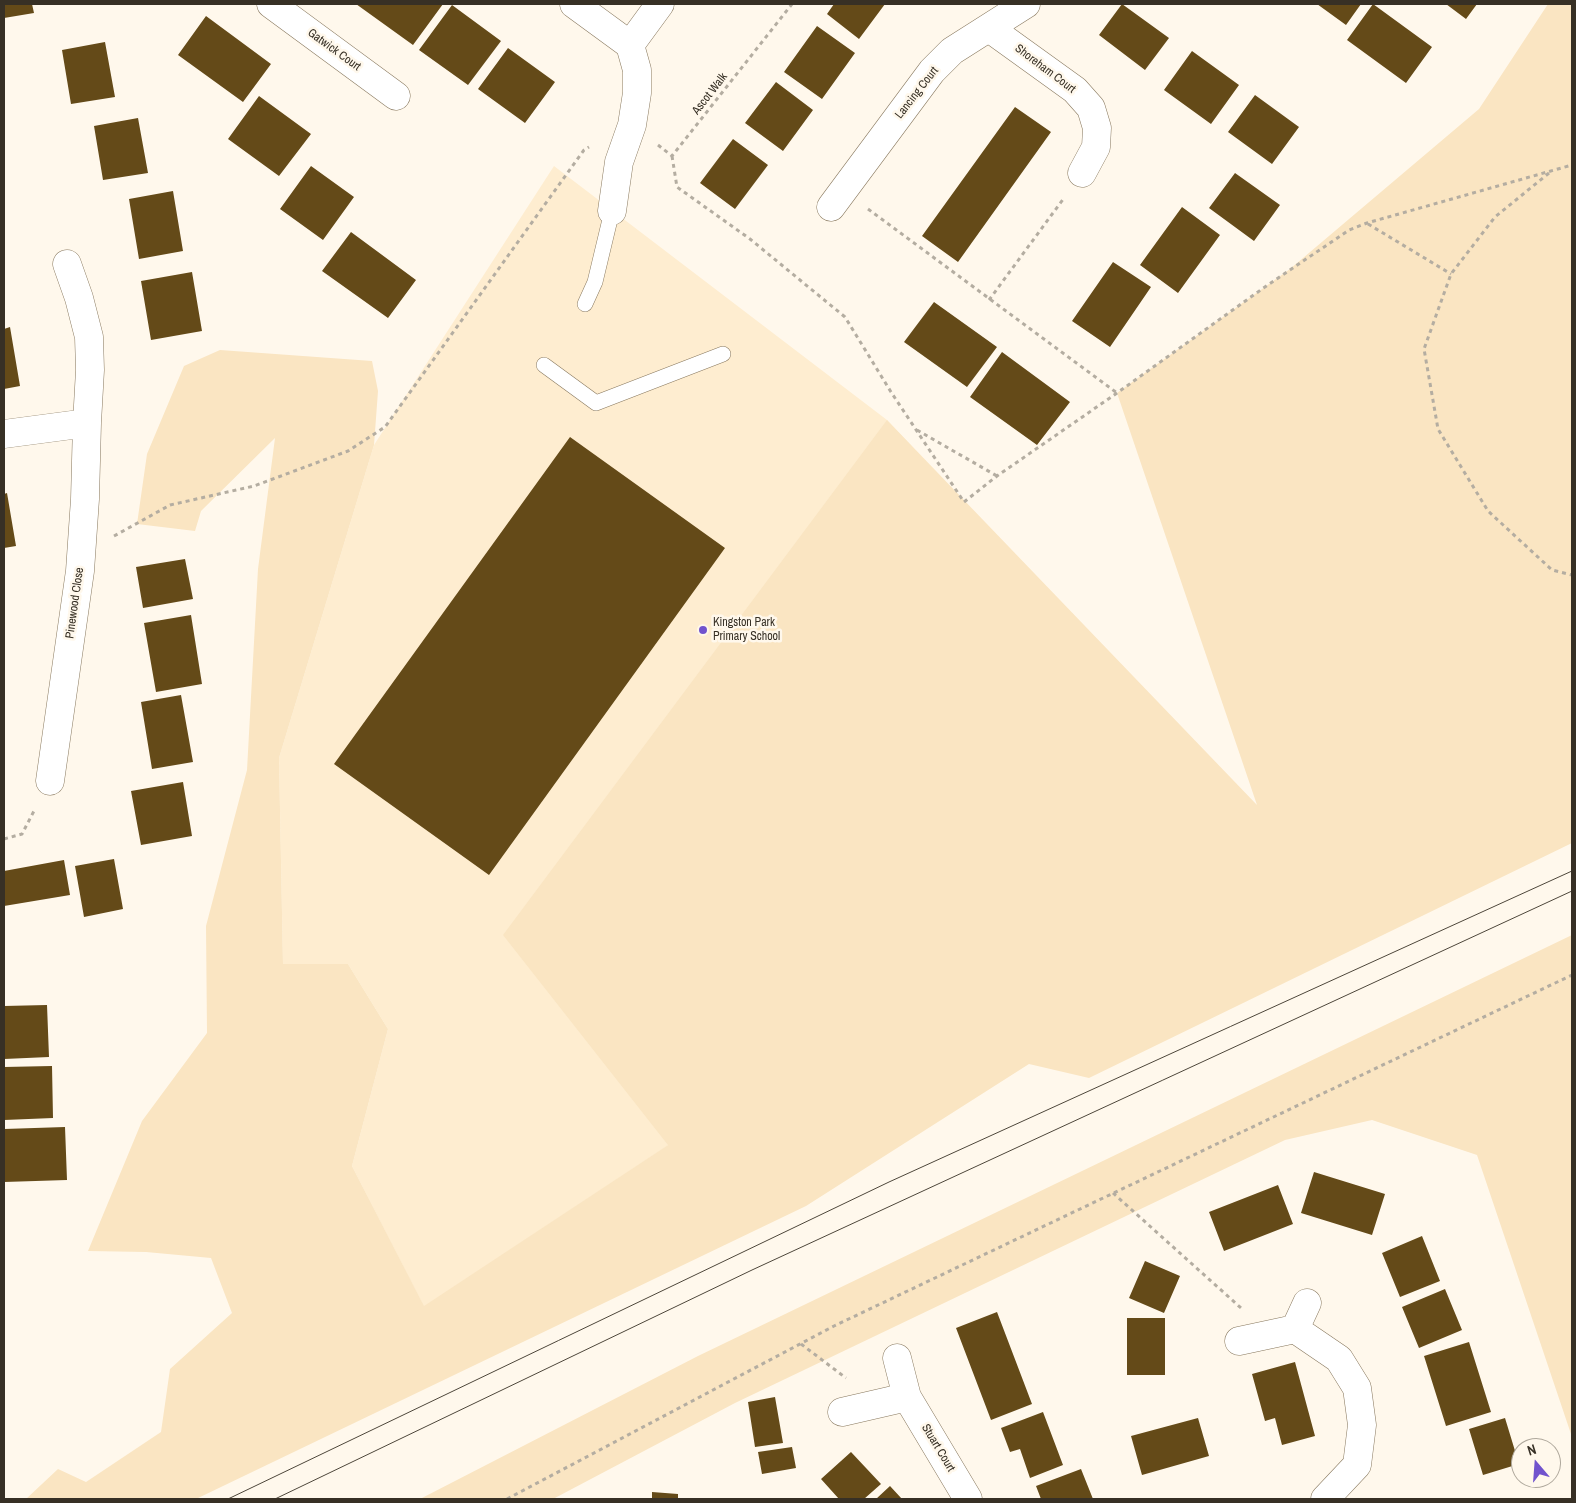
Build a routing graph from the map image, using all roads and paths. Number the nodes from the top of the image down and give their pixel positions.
1 (271, 4) edge
2 (574, 4) edge
3 (660, 4) edge
4 (792, 4) edge
5 (1026, 4) edge
6 (989, 28) junction
7 (630, 45) junction
8 (396, 96) dead end
9 (632, 125) junction
10 (672, 156) junction
11 (1572, 165) edge
12 (1551, 171) junction
13 (1082, 174) joint
14 (837, 199) joint
15 (612, 210) joint
16 (1367, 223) junction
17 (67, 264) dead end
18 (1451, 274) junction
19 (989, 300) junction
20 (585, 304) dead end
21 (723, 354) dead end
22 (544, 365) dead end
23 (1117, 393) junction
24 (87, 424) junction
25 (915, 429) junction
26 (4, 434) edge
27 (997, 476) junction
28 (80, 571) junction
29 (1572, 575) edge
30 (50, 781) joint
31 (4, 838) edge
32 (1572, 975) edge
33 (1113, 1193) junction
34 (1307, 1303) dead end
35 (1283, 1332) junction
36 (1239, 1341) dead end
37 (801, 1344) junction
38 (897, 1358) dead end
39 (907, 1397) junction
40 (880, 1403) junction
41 (842, 1412) dead end
42 (507, 1499) edge
43 (968, 1499) edge
44 (1325, 1499) edge

1 - 8 street, Gatwick Court
2 - 7 street
3 - 7 street
4 - 10 path, Ascot Walk
5 - 6 street, Lancing Court
6 - 13 street, Shoreham Court
6 - 14 street, Lancing Court
7 - 9 street
9 - 10 path
9 - 15 street
9 - 28 path
10 - 25 path
11 - 12 path
12 - 16 path
12 - 18 path
13 - 19 path
14 - 19 path
15 - 20 lane
16 - 18 path
16 - 23 path
17 - 24 street, Pinewood Close
18 - 29 path
19 - 23 path
21 - 22 lane
23 - 27 path
24 - 26 street
24 - 28 street, Pinewood Close
25 - 27 path
25 - 27 path
28 - 30 street, Pinewood Close
30 - 31 path
32 - 33 path
33 - 35 path
33 - 37 path
34 - 35 street
35 - 36 street
35 - 44 street
37 - 40 path
37 - 42 path
38 - 39 street, Stuart Court
39 - 40 street
39 - 43 street, Stuart Court
40 - 41 street

